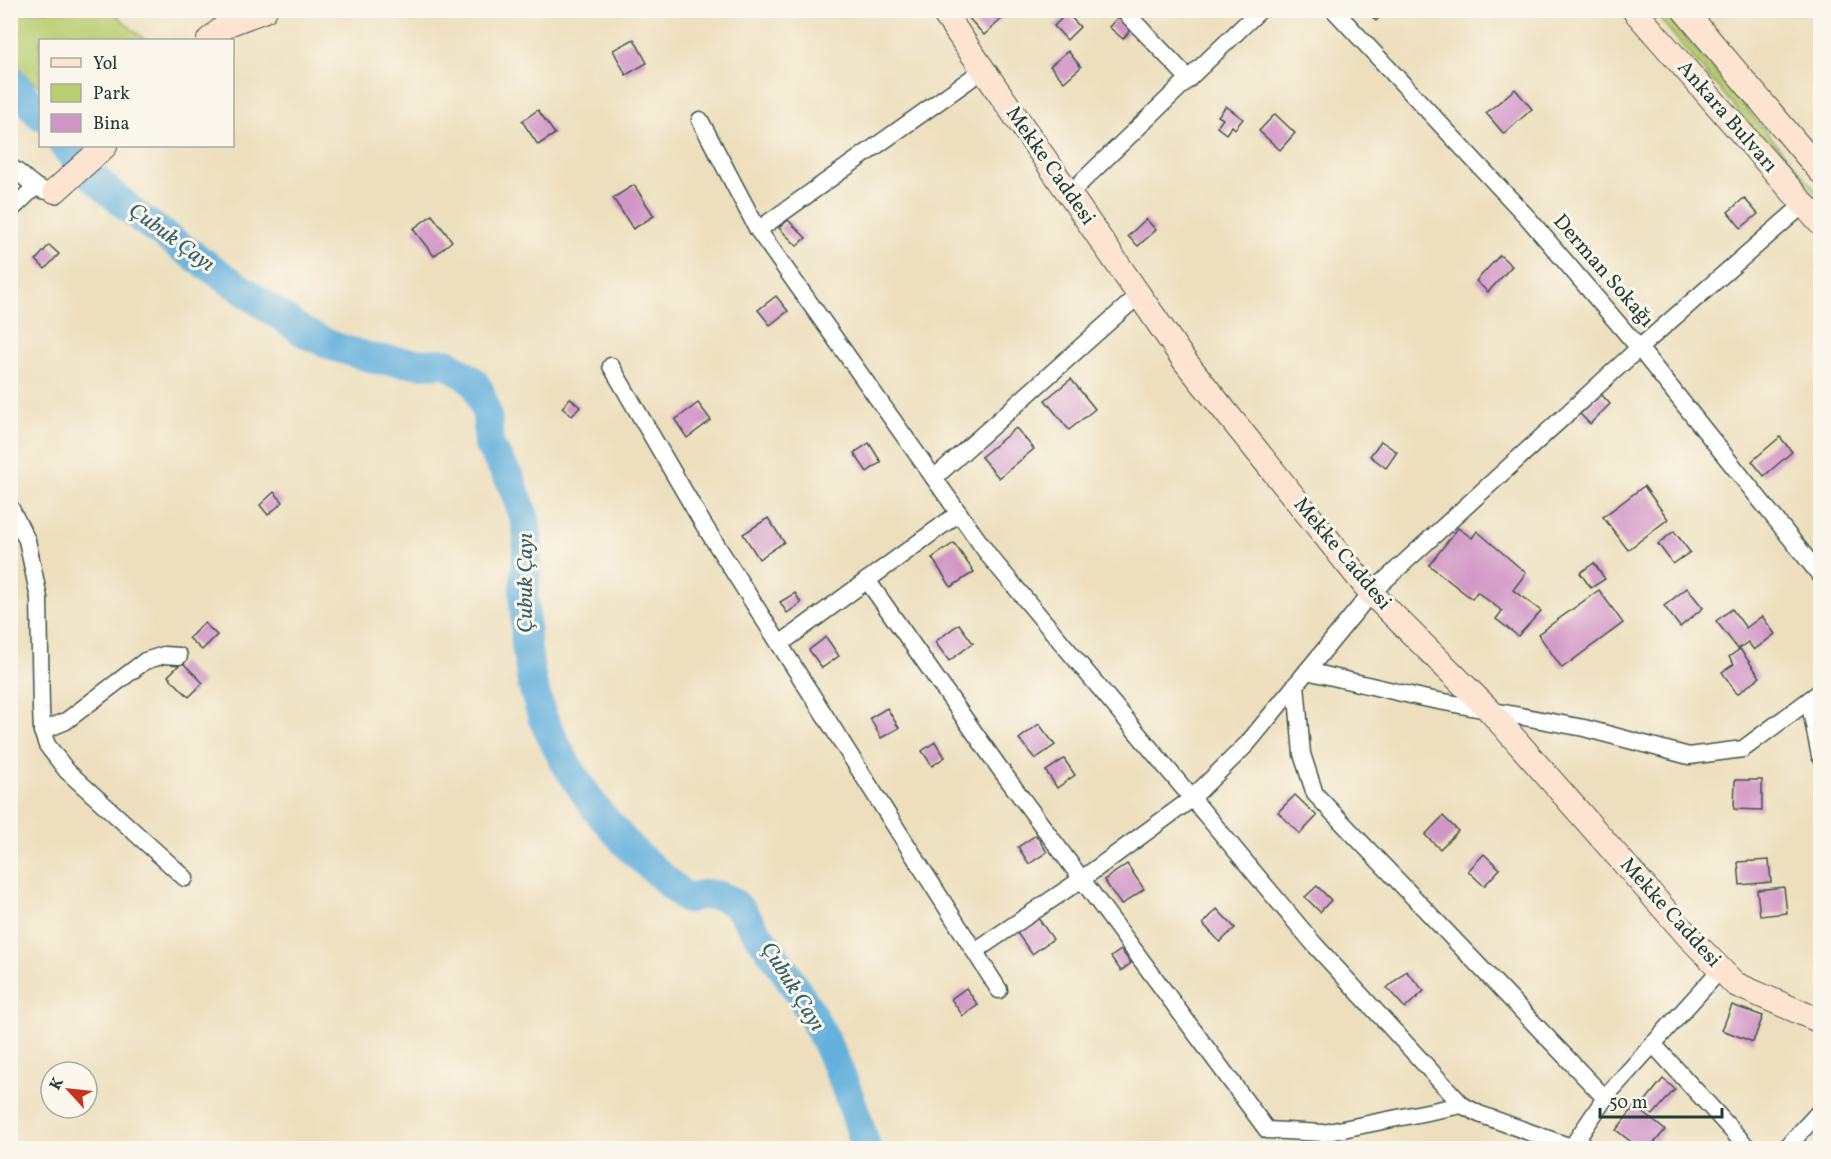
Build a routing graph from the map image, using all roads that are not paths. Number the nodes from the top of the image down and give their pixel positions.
1 (265, 10) edge
2 (942, 10) edge
3 (1123, 10) edge
4 (1260, 10) edge
5 (1334, 10) edge
6 (1634, 10) edge
7 (1684, 10) edge
8 (210, 39) edge
9 (983, 70) junction
10 (1190, 79) junction
11 (700, 120) dead end
12 (104, 147) edge
13 (10, 167) edge
14 (1821, 171) edge
15 (45, 189) junction
16 (1069, 194) junction
17 (1804, 204) junction
18 (10, 211) edge
19 (1821, 223) edge
20 (758, 230) junction
21 (1139, 295) junction
22 (1639, 348) junction
23 (611, 366) dead end
24 (934, 478) junction
25 (10, 507) edge
26 (959, 513) junction
27 (1821, 575) edge
28 (867, 580) junction
29 (1371, 593) junction
30 (780, 644) junction
31 (179, 656) dead end
32 (1307, 670) junction
33 (1296, 684) junction
34 (1815, 696) edge
35 (1490, 711) junction
36 (42, 731) junction
37 (1821, 756) edge
38 (1190, 800) junction
39 (185, 878) dead end
40 (1082, 879) junction
41 (975, 951) junction
42 (1721, 969) junction
43 (999, 990) dead end
44 (1821, 1021) edge
45 (1653, 1044) junction
46 (1605, 1098) junction
47 (1462, 1105) junction
48 (1821, 1111) edge
49 (1571, 1148) edge
50 (1748, 1149) edge
51 (1786, 1149) edge

1 - 8 street
2 - 9 street, Mekke Caddesi
3 - 10 street
4 - 10 street
5 - 22 street, Derman Sokağı
6 - 17 street, Ankara Bulvarı
7 - 14 street, Ankara Bulvarı
9 - 16 street, Mekke Caddesi
9 - 20 street
10 - 16 street
11 - 20 street
12 - 15 street
13 - 15 street
15 - 18 street
16 - 21 street, Mekke Caddesi
17 - 19 street, Ankara Bulvarı
17 - 22 street
20 - 24 street
21 - 24 street
21 - 29 street, Mekke Caddesi
22 - 27 street, Derman Sokağı
22 - 29 street
23 - 30 street
24 - 26 street
25 - 36 street
26 - 28 street
26 - 38 street
28 - 30 street
28 - 40 street
29 - 32 street
29 - 35 street, Mekke Caddesi
30 - 41 street
31 - 36 street
32 - 33 street
32 - 35 street
33 - 38 street
33 - 46 street
34 - 35 street
34 - 37 street
35 - 42 street, Mekke Caddesi
36 - 39 street
38 - 40 street
38 - 47 street
40 - 41 street
40 - 47 street
41 - 43 street
42 - 44 street, Mekke Caddesi
42 - 45 street
45 - 46 street
45 - 50 street
46 - 49 street
47 - 49 street
48 - 51 street

